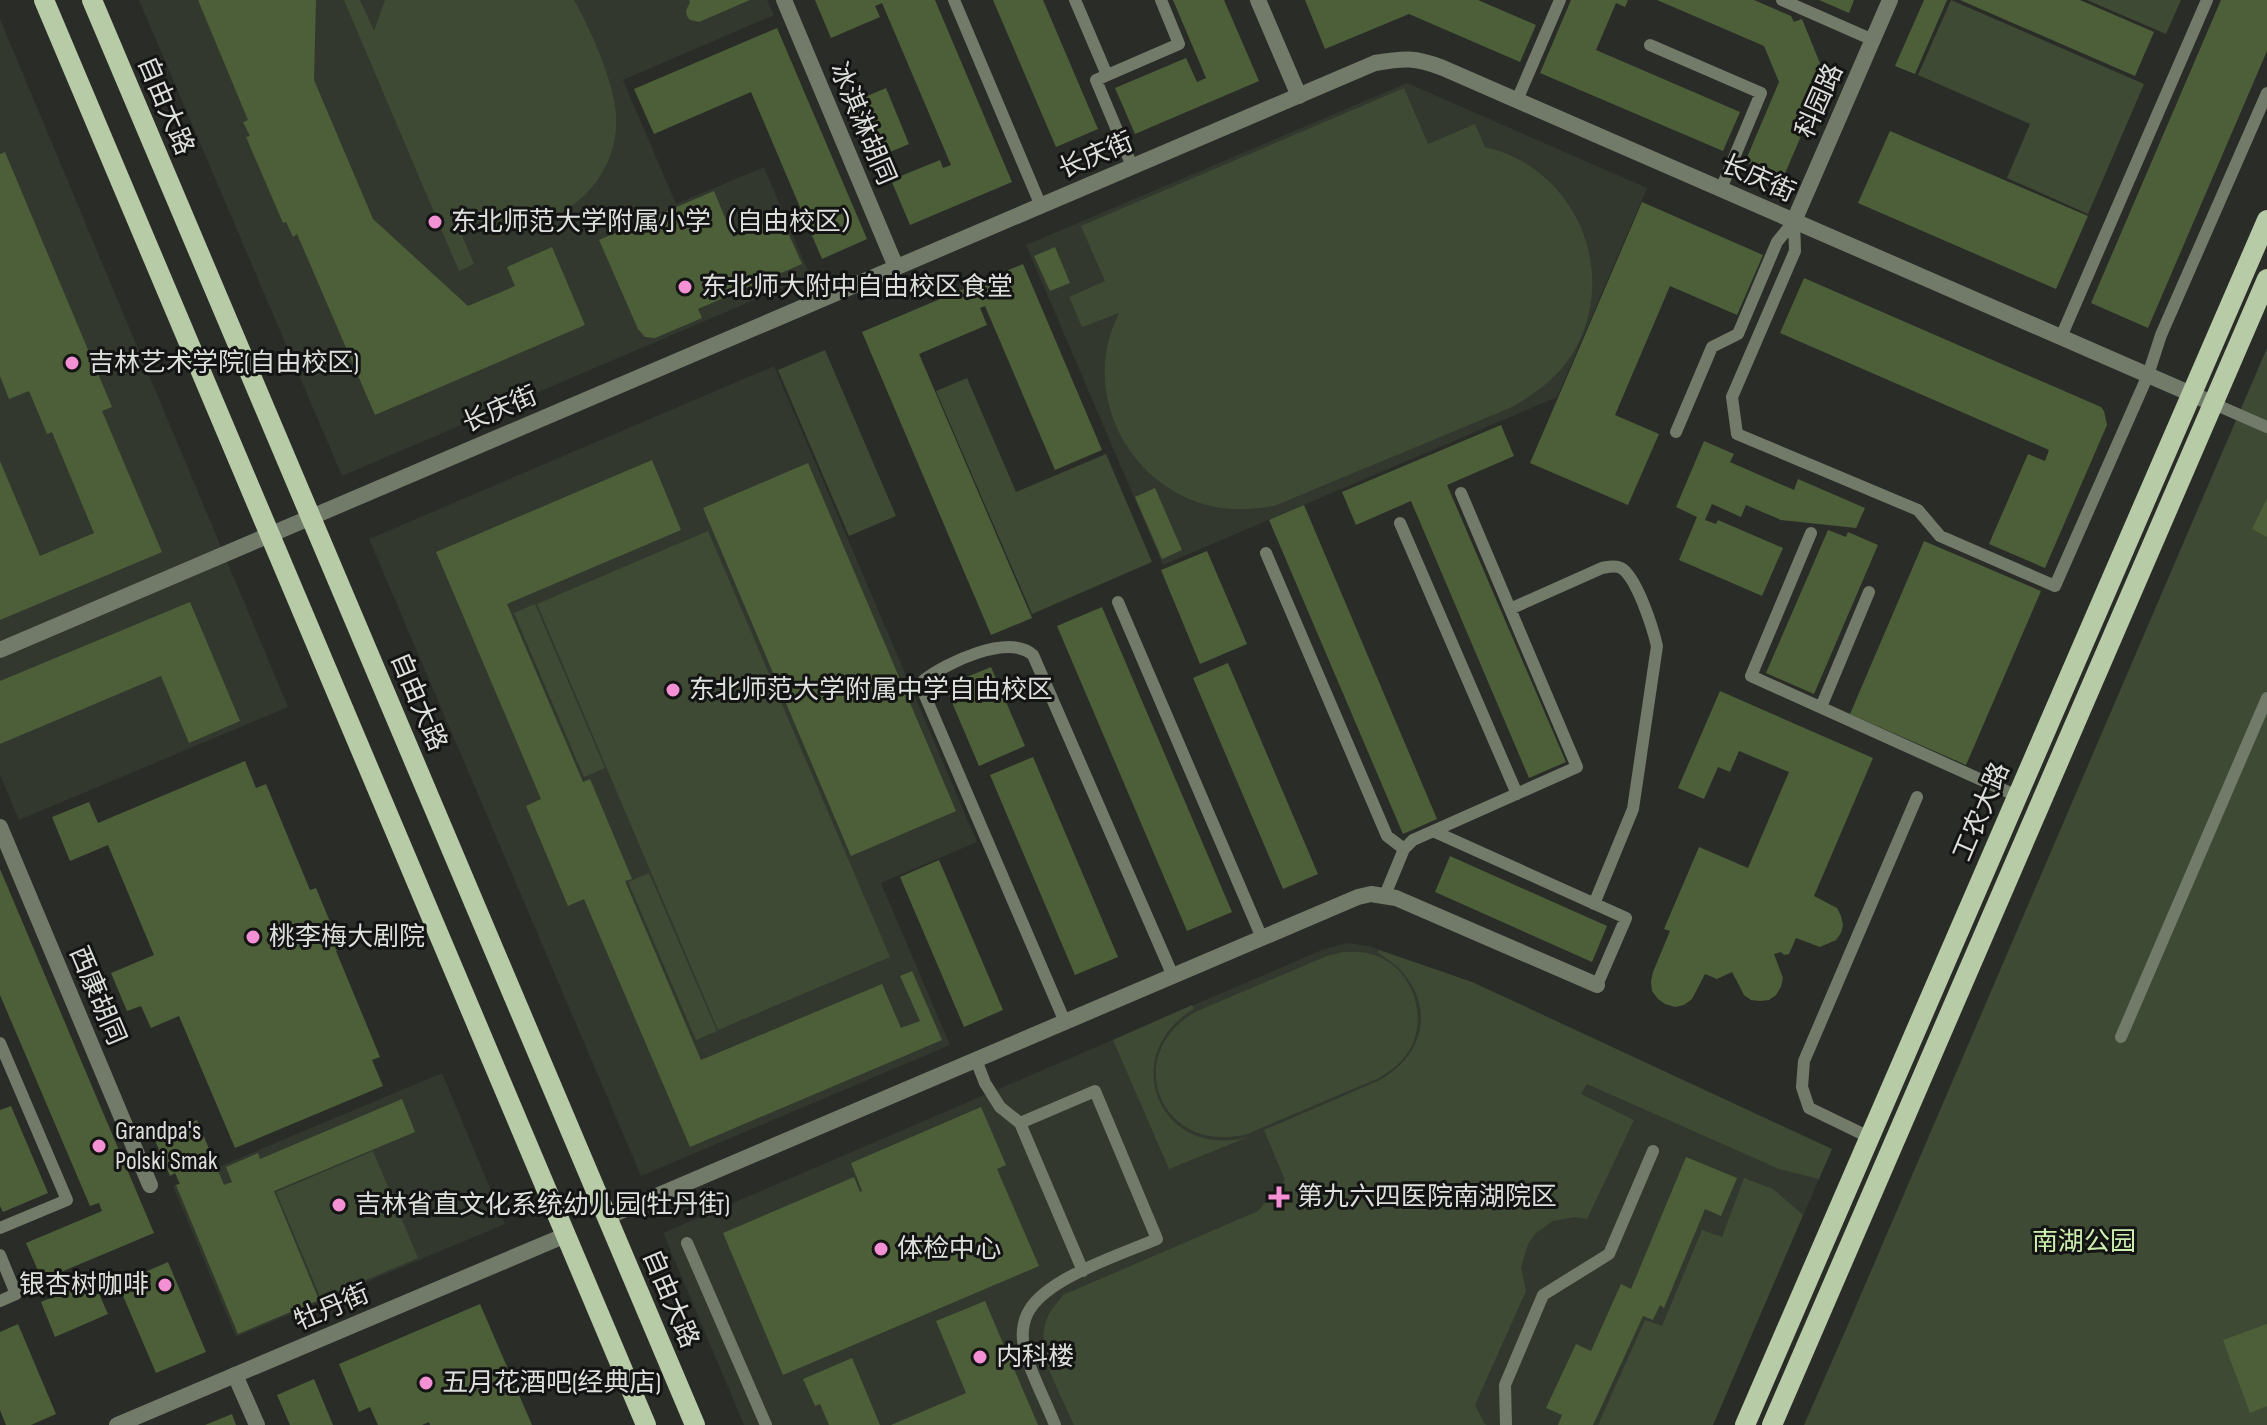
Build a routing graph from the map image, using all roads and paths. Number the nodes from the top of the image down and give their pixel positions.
1 (44, 0) edge
2 (92, 0) edge
3 (784, 0) edge
4 (954, 0) edge
5 (1075, 0) edge
6 (1161, 0) edge
7 (1560, 0) edge
8 (1782, 0) edge
9 (1890, 0) edge
10 (2207, 0) edge
11 (1261, 1) edge
12 (1873, 40) junction
13 (1650, 45) dead end
14 (1107, 75) junction
15 (2267, 93) edge
16 (1299, 96) junction
17 (1517, 100) junction
18 (1132, 166) junction
19 (1721, 189) junction
20 (1041, 206) junction
21 (2267, 220) edge
22 (1794, 221) junction
23 (896, 267) junction
24 (2267, 279) edge
25 (2061, 337) junction
26 (2148, 375) junction
27 (2190, 394) junction
28 (2212, 403) junction
29 (2267, 427) edge
30 (1676, 432) dead end
31 (1461, 493) dead end
32 (311, 517) junction
33 (1400, 523) dead end
34 (1811, 533) dead end
35 (269, 534) junction
36 (1266, 553) dead end
37 (1869, 592) dead end
38 (1118, 602) dead end
39 (1510, 609) junction
40 (0, 650) edge
41 (2267, 698) edge
42 (1821, 707) junction
43 (1517, 794) junction
44 (2017, 796) junction
45 (1917, 797) dead end
46 (0, 827) edge
47 (1433, 831) junction
48 (1404, 849) junction
49 (1385, 895) junction
50 (1594, 904) junction
51 (1262, 938) junction
52 (1173, 976) junction
53 (1597, 985) joint
54 (1065, 1022) junction
55 (2121, 1037) dead end
56 (0, 1043) edge
57 (976, 1060) junction
58 (1020, 1123) junction
59 (1871, 1138) junction
60 (1653, 1151) dead end
61 (150, 1185) dead end
62 (607, 1217) junction
63 (0, 1228) edge
64 (566, 1235) junction
65 (687, 1243) dead end
66 (0, 1255) edge
67 (1083, 1271) junction
68 (0, 1301) edge
69 (235, 1375) junction
70 (117, 1425) edge
71 (257, 1425) edge
72 (646, 1425) edge
73 (695, 1425) edge
74 (766, 1425) edge
75 (1055, 1425) edge
76 (1506, 1425) edge
77 (1745, 1425) edge
78 (1772, 1425) edge

1 - 35 main road
2 - 32 main road, 自由大路
3 - 23 street, 冰淇淋胡同
4 - 20 lane
5 - 14 lane
6 - 14 lane
7 - 17 lane
8 - 12 lane
9 - 12 street, 科园路
10 - 25 lane
11 - 16 street
12 - 22 street, 科园路
13 - 19 lane
14 - 18 lane
15 - 26 lane
16 - 17 street, 长庆街
16 - 18 street, 长庆街
17 - 19 street, 长庆街
18 - 20 street, 长庆街
19 - 22 street, 长庆街
20 - 23 street, 长庆街
21 - 27 main road, 工农大路
22 - 25 street, 长庆街
22 - 26 lane
22 - 30 lane
23 - 32 street, 长庆街
24 - 28 main road, 工农大路
25 - 26 street, 长庆街
26 - 27 street, 长庆街
27 - 28 street, 长庆街
27 - 44 main road, 工农大路
28 - 29 lane
28 - 78 main road, 工农大路
31 - 39 lane
32 - 35 street, 长庆街
32 - 62 main road, 自由大路
33 - 43 lane
34 - 42 lane
35 - 40 street, 长庆街
35 - 64 main road
36 - 48 lane
37 - 42 lane
38 - 51 lane
39 - 43 lane
39 - 50 lane
41 - 55 lane
42 - 44 lane
43 - 47 lane
44 - 59 main road, 工农大路
45 - 59 lane
46 - 61 street, 西康胡同
47 - 48 lane
47 - 50 lane
48 - 49 lane
49 - 51 street
49 - 53 street
50 - 53 lane
51 - 52 street
52 - 54 street
52 - 54 lane
54 - 57 street
56 - 63 lane
57 - 58 lane
57 - 62 street
58 - 67 lane
58 - 67 lane
59 - 77 main road, 工农大路
60 - 76 lane
62 - 73 main road, 自由大路
64 - 69 street, 牡丹街
64 - 72 main road
65 - 74 lane
66 - 68 lane
67 - 75 lane
69 - 70 street, 牡丹街
69 - 71 street

